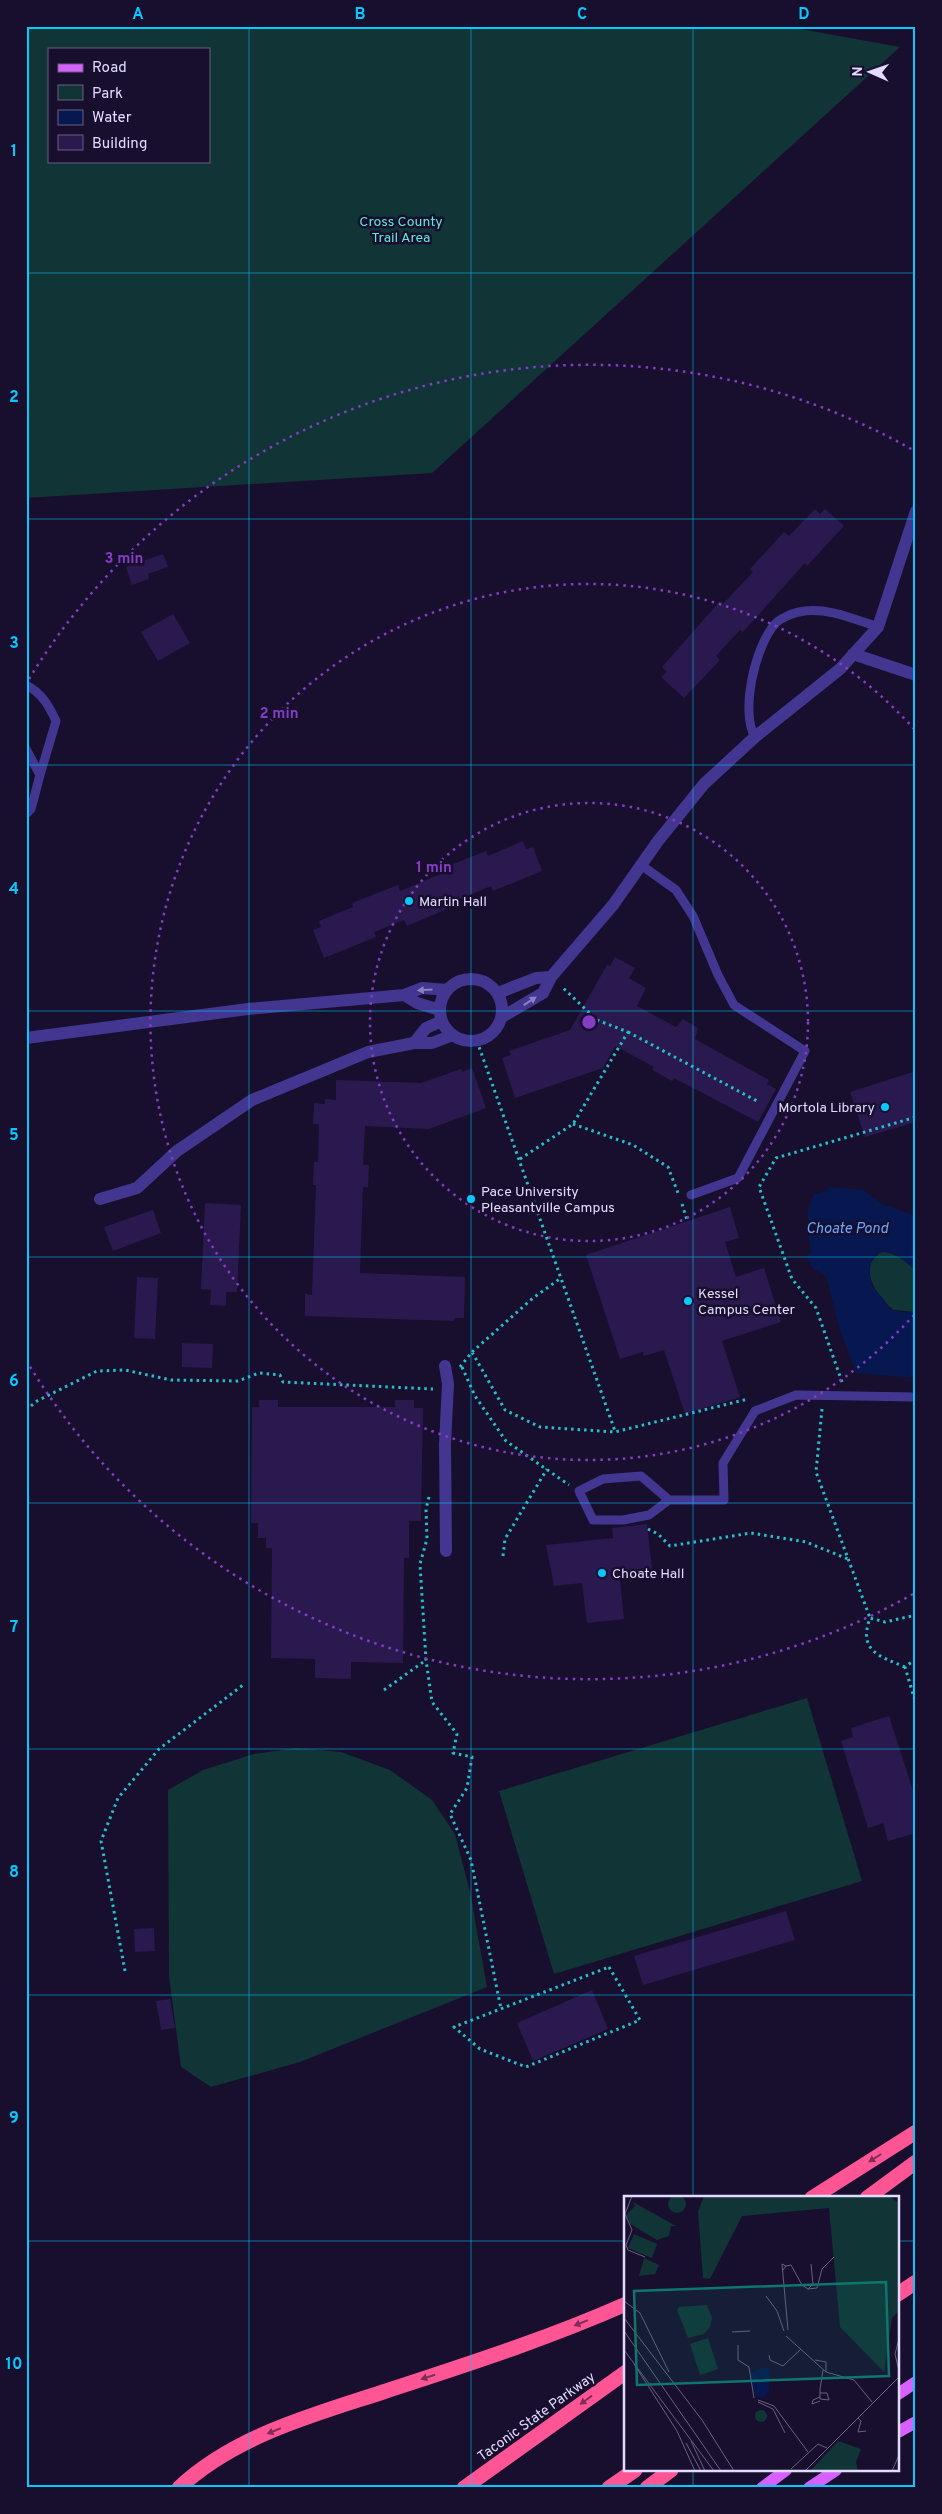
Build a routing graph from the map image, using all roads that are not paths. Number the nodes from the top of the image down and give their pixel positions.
1 (916, 511) edge
2 (878, 627) junction
3 (854, 654) junction
4 (916, 675) edge
5 (26, 685) edge
6 (755, 738) junction
7 (26, 749) edge
8 (40, 775) junction
9 (26, 814) edge
10 (641, 865) junction
11 (551, 977) junction
12 (447, 990) junction
13 (498, 993) junction
14 (404, 994) junction
15 (441, 1015) junction
16 (502, 1018) junction
17 (453, 1035) junction
18 (26, 1038) edge
19 (414, 1044) junction
20 (691, 1195) dead end
21 (100, 1199) dead end
22 (447, 1372) road end
23 (916, 1397) edge
24 (669, 1500) junction
25 (446, 1551) dead end
26 (916, 2132) edge
27 (916, 2162) edge
28 (815, 2196) edge
29 (870, 2196) edge
30 (916, 2282) edge
31 (900, 2293) edge
32 (624, 2305) edge
33 (624, 2373) edge
34 (916, 2382) edge
35 (900, 2393) edge
36 (916, 2422) edge
37 (900, 2431) edge
38 (632, 2472) edge
39 (668, 2472) edge
40 (783, 2472) edge
41 (833, 2472) edge
42 (179, 2488) edge
43 (464, 2488) edge
44 (609, 2488) edge
45 (646, 2488) edge
46 (762, 2488) edge
47 (809, 2488) edge

1 - 2 street
2 - 3 street
2 - 6 lane
3 - 4 street
3 - 6 street
5 - 8 lane
6 - 10 street
7 - 8 lane
8 - 9 lane
10 - 11 street
10 - 20 lane
11 - 13 street
16 -> 11 street
12 - 13 street
12 -> 14 street
12 - 15 street
13 - 16 street
14 - 15 street
14 - 18 street
15 - 17 street
15 - 19 street
16 - 17 street
17 - 19 street
19 - 21 street
22 - 25 street
23 - 24 lane
24 - 24 lane
26 -> 28 highway
27 - 29 highway
30 - 31 highway
32 -> 42 highway
33 -> 43 highway, Taconic State Parkway
34 - 35 main road
36 - 37 main road
38 - 44 highway
39 - 45 highway
40 - 46 main road
41 - 47 main road

